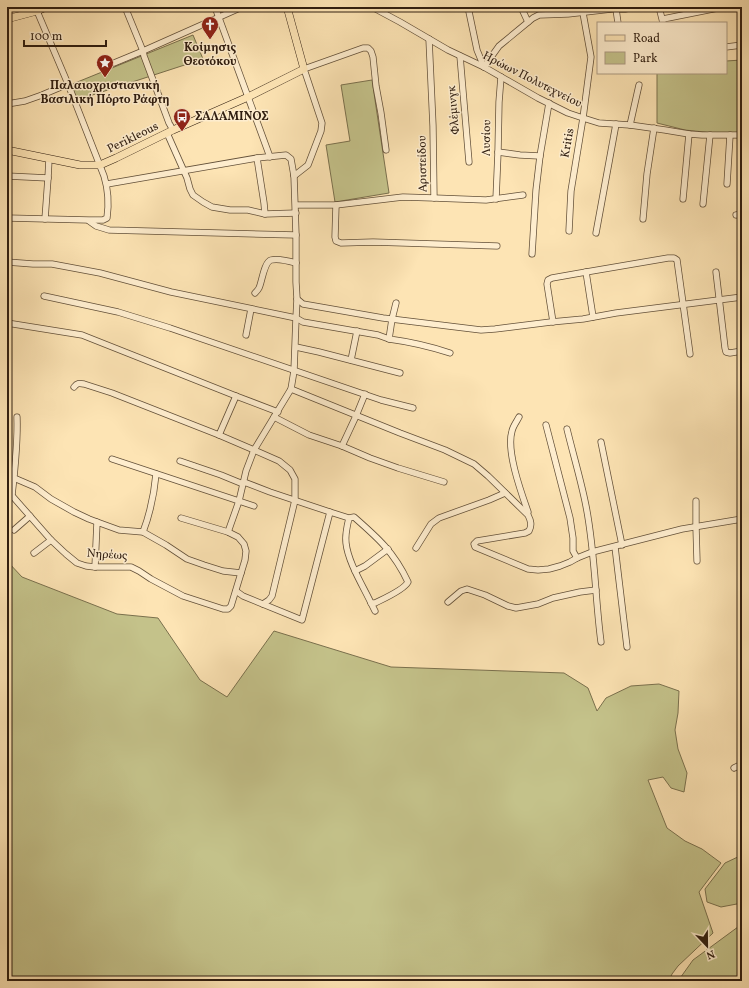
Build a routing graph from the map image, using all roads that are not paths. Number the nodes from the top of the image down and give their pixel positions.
1 (46, 7) edge
2 (125, 7) edge
3 (215, 7) edge
4 (242, 7) edge
5 (287, 7) edge
6 (372, 7) edge
7 (468, 7) edge
8 (521, 7) edge
9 (566, 7) edge
10 (635, 7) edge
11 (659, 7) edge
12 (724, 7) edge
13 (616, 9) junction
14 (37, 11) junction
15 (583, 12) junction
16 (568, 14) junction
17 (219, 17) junction
18 (7, 19) edge
19 (663, 21) edge
20 (528, 22) junction
21 (618, 22) edge
22 (429, 39) junction
23 (742, 45) edge
24 (727, 47) edge
25 (143, 51) junction
26 (460, 56) junction
27 (114, 63) dead end
28 (484, 67) junction
29 (304, 69) junction
30 (501, 77) junction
31 (68, 84) junction
32 (639, 85) dead end
33 (248, 97) junction
34 (549, 103) junction
35 (7, 104) edge
36 (583, 118) junction
37 (616, 124) junction
38 (630, 125) junction
39 (654, 128) junction
40 (170, 132) junction
41 (689, 134) junction
42 (710, 135) junction
43 (730, 135) junction
44 (742, 135) edge
45 (7, 150) edge
46 (386, 150) dead end
47 (498, 152) junction
48 (540, 156) junction
49 (270, 157) junction
50 (256, 158) junction
51 (48, 159) junction
52 (469, 162) dead end
53 (100, 165) junction
54 (184, 171) junction
55 (7, 176) edge
56 (294, 176) junction
57 (48, 178) junction
58 (107, 184) junction
59 (727, 184) dead end
60 (523, 195) dead end
61 (434, 198) junction
62 (496, 199) junction
63 (683, 199) dead end
64 (703, 204) dead end
65 (336, 205) junction
66 (296, 206) junction
67 (296, 213) junction
68 (265, 214) junction
69 (7, 218) edge
70 (45, 219) junction
71 (643, 219) dead end
72 (89, 220) junction
73 (569, 231) dead end
74 (596, 233) dead end
75 (296, 235) junction
76 (497, 246) dead end
77 (532, 254) dead end
78 (7, 262) edge
79 (296, 263) junction
80 (586, 272) junction
81 (716, 272) dead end
82 (255, 293) dead end
83 (44, 296) dead end
84 (742, 298) edge
85 (297, 299) junction
86 (720, 300) junction
87 (396, 303) dead end
88 (683, 305) junction
89 (251, 309) junction
90 (594, 317) junction
91 (296, 318) junction
92 (392, 319) junction
93 (7, 322) edge
94 (553, 322) junction
95 (357, 331) junction
96 (246, 335) dead end
97 (389, 339) junction
98 (296, 347) junction
99 (742, 351) edge
100 (450, 353) dead end
101 (690, 354) dead end
102 (351, 360) junction
103 (294, 371) junction
104 (400, 373) dead end
105 (74, 388) dead end
106 (291, 389) junction
107 (365, 394) junction
108 (236, 396) junction
109 (413, 408) dead end
110 (278, 412) junction
111 (356, 416) junction
112 (17, 417) dead end
113 (274, 417) junction
114 (519, 417) dead end
115 (546, 425) dead end
116 (567, 429) dead end
117 (220, 435) junction
118 (601, 442) dead end
119 (342, 446) junction
120 (254, 450) junction
121 (112, 459) dead end
122 (180, 461) dead end
123 (156, 474) junction
124 (14, 478) junction
125 (444, 482) dead end
126 (244, 483) junction
127 (8, 491) edge
128 (505, 493) junction
129 (295, 500) junction
130 (239, 501) junction
131 (696, 501) dead end
132 (254, 506) dead end
133 (330, 512) junction
134 (528, 515) junction
135 (30, 516) junction
136 (181, 518) dead end
137 (349, 518) junction
138 (742, 519) edge
139 (97, 522) junction
140 (696, 527) junction
141 (14, 530) dead end
142 (143, 532) junction
143 (228, 532) junction
144 (51, 540) junction
145 (622, 545) junction
146 (615, 547) junction
147 (416, 548) dead end
148 (388, 549) junction
149 (592, 552) junction
150 (34, 554) dead end
151 (576, 558) junction
152 (697, 561) dead end
153 (95, 567) junction
154 (355, 571) junction
155 (241, 573) junction
156 (596, 590) junction
157 (236, 591) junction
158 (448, 602) dead end
159 (371, 603) junction
160 (263, 604) junction
161 (375, 611) dead end
162 (601, 642) dead end
163 (627, 647) dead end
164 (742, 764) edge
165 (734, 768) dead end

1 - 14 main road
2 - 25 street
3 - 17 street
4 - 17 street
5 - 29 main road
6 - 22 street, Ηρώων Πολυτεχνείου
7 - 28 street
8 - 20 street
9 - 16 street
10 - 13 street
11 - 19 street
12 - 19 street
13 - 15 street
13 - 21 street
14 - 18 main road
14 - 31 street
15 - 16 street
15 - 36 street, Kritis
16 - 20 street
17 - 25 street
17 - 33 street
20 - 28 street
22 - 26 street, Ηρώων Πολυτεχνείου
22 - 61 street, Αριστείδου
23 - 24 street
25 - 27 street
25 - 40 street
26 - 28 street, Ηρώων Πολυτεχνείου
26 - 52 street, Φλέμινγκ
28 - 30 street, Ηρώων Πολυτεχνείου
29 - 33 main road, Perikleous
29 - 46 street
29 - 56 street
30 - 34 street, Ηρώων Πολυτεχνείου
30 - 47 street, Λυσίου
31 - 35 street
31 - 53 street
32 - 38 street
33 - 40 main road, Perikleous
33 - 49 street
34 - 36 street, Ηρώων Πολυτεχνείου
34 - 48 street
36 - 37 street, Ηρώων Πολυτεχνείου
36 - 73 street, Kritis
37 - 38 street, Ηρώων Πολυτεχνείου
37 - 74 street
38 - 39 street, Ηρώων Πολυτεχνείου
39 - 41 street, Ηρώων Πολυτεχνείου
39 - 71 street
40 - 53 main road, Perikleous
40 - 54 street
41 - 42 street, Ηρώων Πολυτεχνείου
41 - 63 street
42 - 43 street, Ηρώων Πολυτεχνείου
42 - 64 street
43 - 44 street, Ηρώων Πολυτεχνείου
43 - 59 street
45 - 51 main road, Perikleous
47 - 48 street
47 - 62 street, Λυσίου
48 - 77 street
49 - 50 street
49 - 56 street
50 - 54 street
50 - 68 street
51 - 53 main road, Perikleous
51 - 57 street
53 - 58 street
54 - 58 street
54 - 68 street
55 - 57 street
56 - 66 street
57 - 70 street
58 - 72 street
60 - 62 street
61 - 62 street
61 - 65 street, Αριστείδου
65 - 66 street, Αριστείδου
65 - 76 street
66 - 67 street
67 - 68 street
67 - 75 street
69 - 70 street
70 - 72 street
72 - 75 street
75 - 79 street
78 - 89 street
79 - 82 street
79 - 85 street
80 - 88 street
80 - 90 street
80 - 94 street
81 - 86 street
83 - 103 street
84 - 86 street
85 - 91 street
85 - 92 street
86 - 88 street
86 - 99 street
87 - 92 street
88 - 90 street
88 - 101 street
89 - 91 street
89 - 96 street
90 - 94 street
91 - 95 street
91 - 98 street
92 - 94 street
92 - 97 street
93 - 108 street
95 - 97 street
95 - 102 street
97 - 100 street
98 - 102 street
98 - 103 street
102 - 104 street
103 - 106 street
103 - 107 street
105 - 117 street
106 - 110 street
106 - 111 street
107 - 109 street
107 - 111 street
108 - 110 street
108 - 117 street
110 - 113 street
111 - 119 street
111 - 128 street
112 - 124 street
113 - 119 street
113 - 120 street
114 - 134 street
115 - 151 street
116 - 149 street
117 - 120 street
118 - 145 street
119 - 125 street
120 - 126 street
120 - 129 street
121 - 123 street
122 - 126 street
123 - 130 street
123 - 142 street
124 - 127 street
124 - 139 street
126 - 129 street
126 - 130 street
127 - 135 street, Νηρέως
128 - 134 street
128 - 147 street
129 - 133 street
129 - 160 street
130 - 132 street
130 - 143 street
131 - 140 street
133 - 137 street
133 - 160 street
134 - 151 street
135 - 141 street
135 - 144 street, Νηρέως
136 - 143 street
137 - 148 street
137 - 154 street
138 - 140 street
139 - 142 street
139 - 153 street
140 - 145 street
140 - 152 street
142 - 155 street
143 - 155 street
144 - 150 street
144 - 153 street, Νηρέως
145 - 146 street
146 - 149 street
146 - 163 street
148 - 154 street
148 - 159 street
149 - 151 street
149 - 156 street
153 - 157 street, Νηρέως
154 - 159 street
155 - 157 street
156 - 158 street
156 - 162 street
157 - 160 street
159 - 161 street
164 - 165 street

